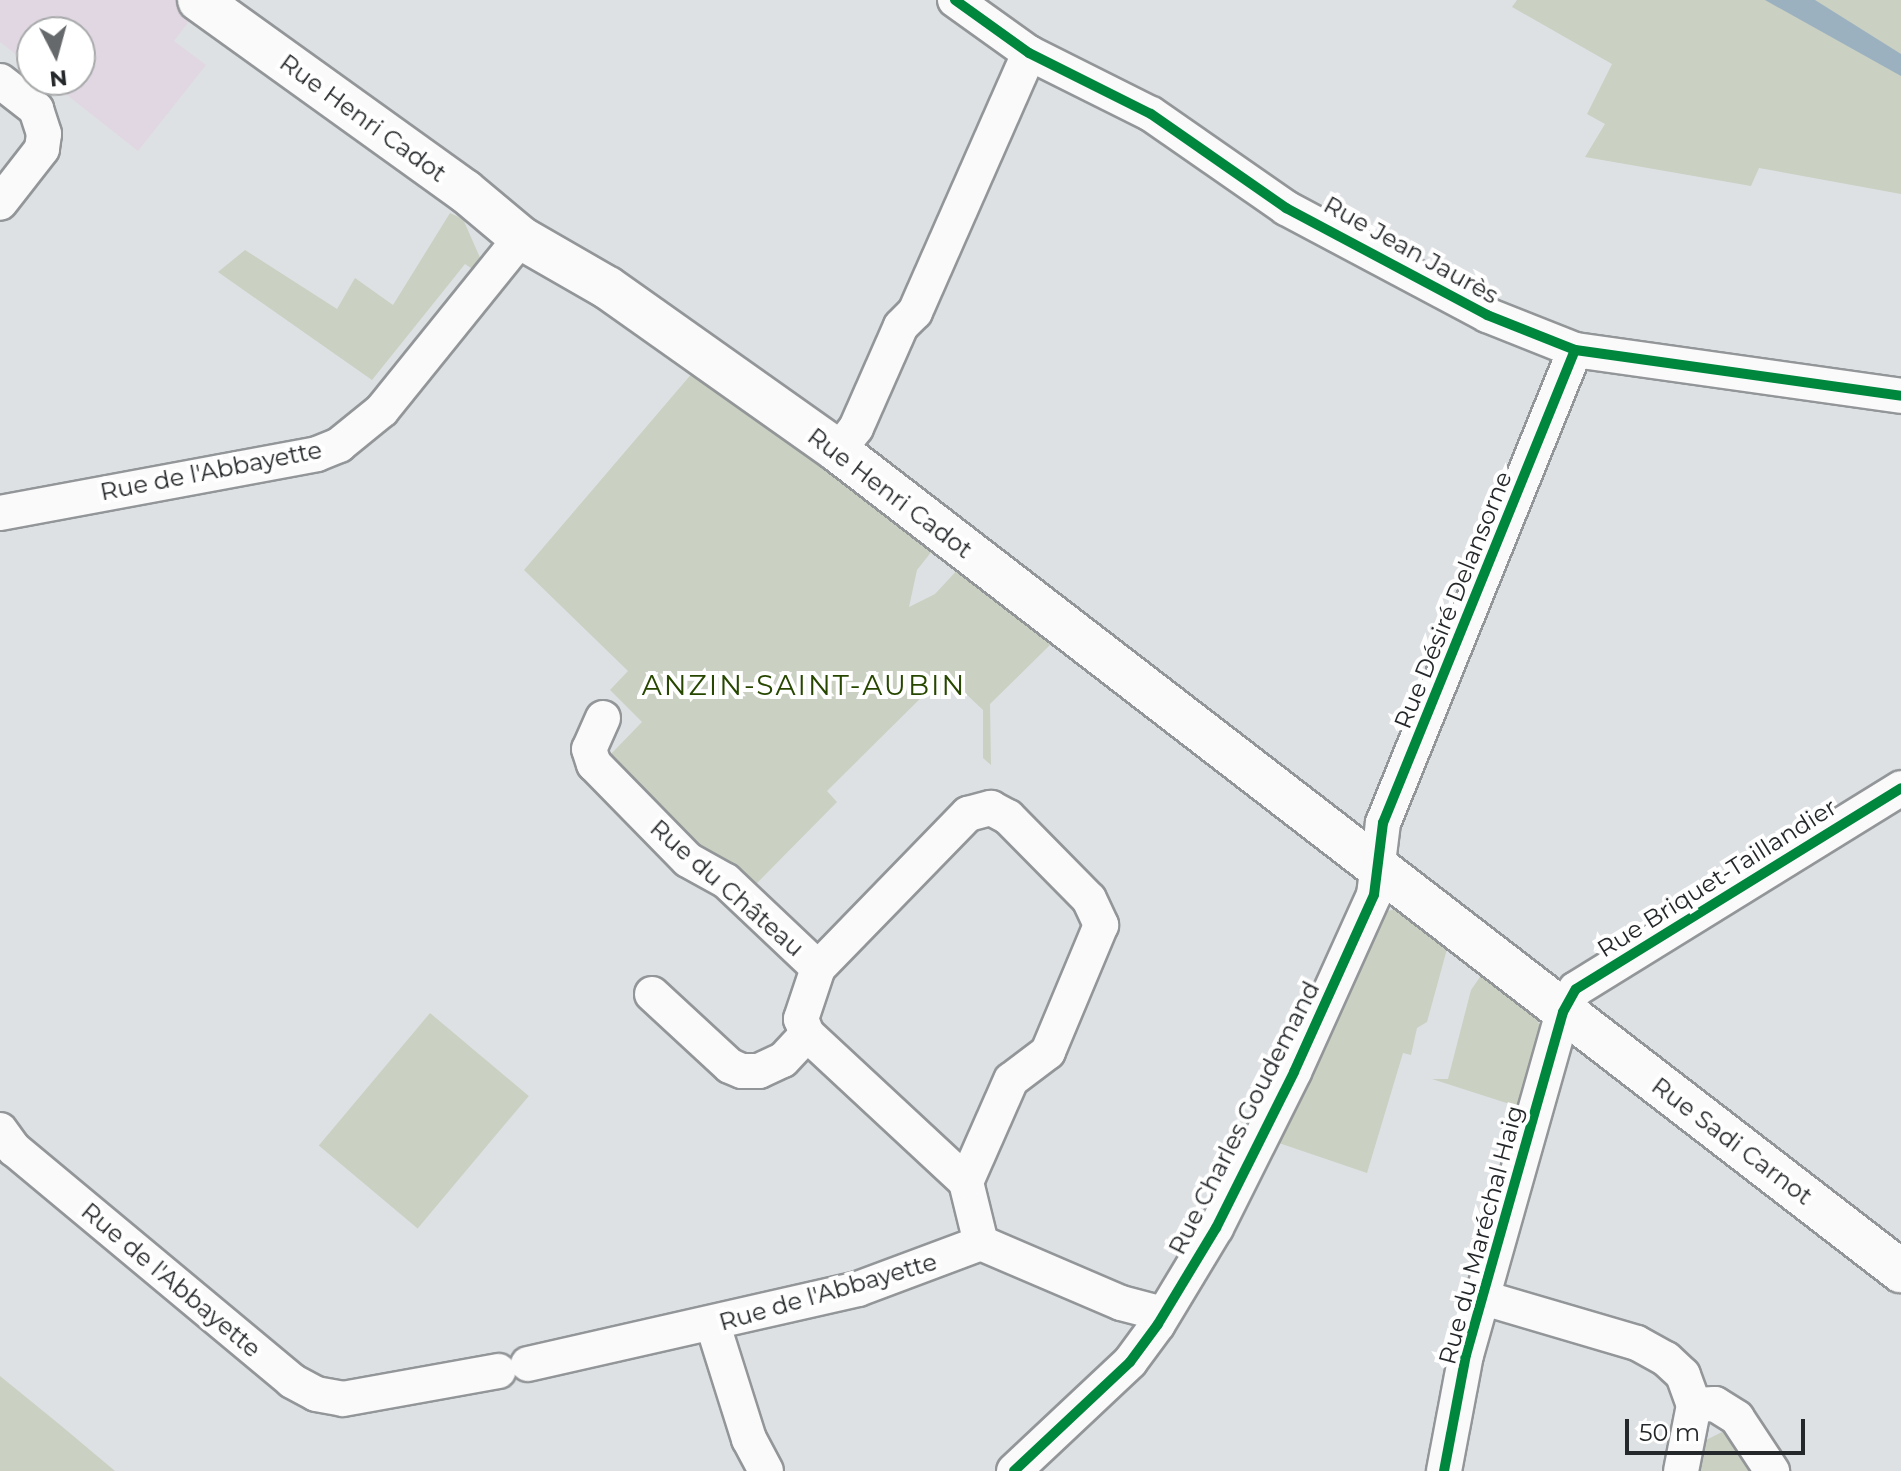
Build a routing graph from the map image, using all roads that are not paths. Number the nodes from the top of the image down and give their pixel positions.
1 (199, 0) edge
2 (955, 0) edge
3 (1029, 53) junction
4 (0, 81) edge
5 (0, 203) edge
6 (521, 238) junction
7 (1575, 350) junction
8 (1901, 396) edge
9 (838, 451) junction
10 (0, 513) edge
11 (603, 718) dead end
12 (1901, 788) edge
13 (1377, 868) junction
14 (818, 968) junction
15 (652, 994) dead end
16 (1563, 1012) junction
17 (807, 1034) junction
18 (0, 1130) edge
19 (966, 1182) junction
20 (981, 1243) junction
21 (1901, 1271) edge
22 (1484, 1298) junction
23 (1163, 1314) junction
24 (713, 1325) junction
25 (1694, 1405) junction
26 (766, 1471) edge
27 (1014, 1471) edge
28 (1444, 1471) edge
29 (1681, 1471) edge
30 (1772, 1471) edge

1 - 6 main road, Rue Henri Cadot
2 - 3 street, Rue Jean Jaurès
3 - 7 street, Rue Jean Jaurès
3 - 9 street
4 - 5 street
6 - 9 main road, Rue Henri Cadot
6 - 10 street, Rue de l'Abbayette
7 - 8 street, Rue Jean Jaurès
7 - 13 street, Rue Désiré Delansorne
9 - 13 main road, Rue Henri Cadot
11 - 14 street, Rue du Château
12 - 16 street, Rue Briquet-Taillandier
13 - 16 main road, Rue Henri Cadot
13 - 23 street, Rue Charles Goudemand
14 - 17 street, Rue du Château
14 - 19 street
15 - 17 street
16 - 21 main road, Rue Sadi Carnot
16 - 22 street, Rue du Maréchal Haig
17 - 19 street
18 - 24 street, Rue de l'Abbayette
19 - 20 street
20 - 23 street
20 - 24 street, Rue de l'Abbayette
22 - 25 street
22 - 28 street, Rue du Maréchal Haig
23 - 27 street, Rue Charles Goudemand
24 - 26 street
25 - 29 street
25 - 30 street

